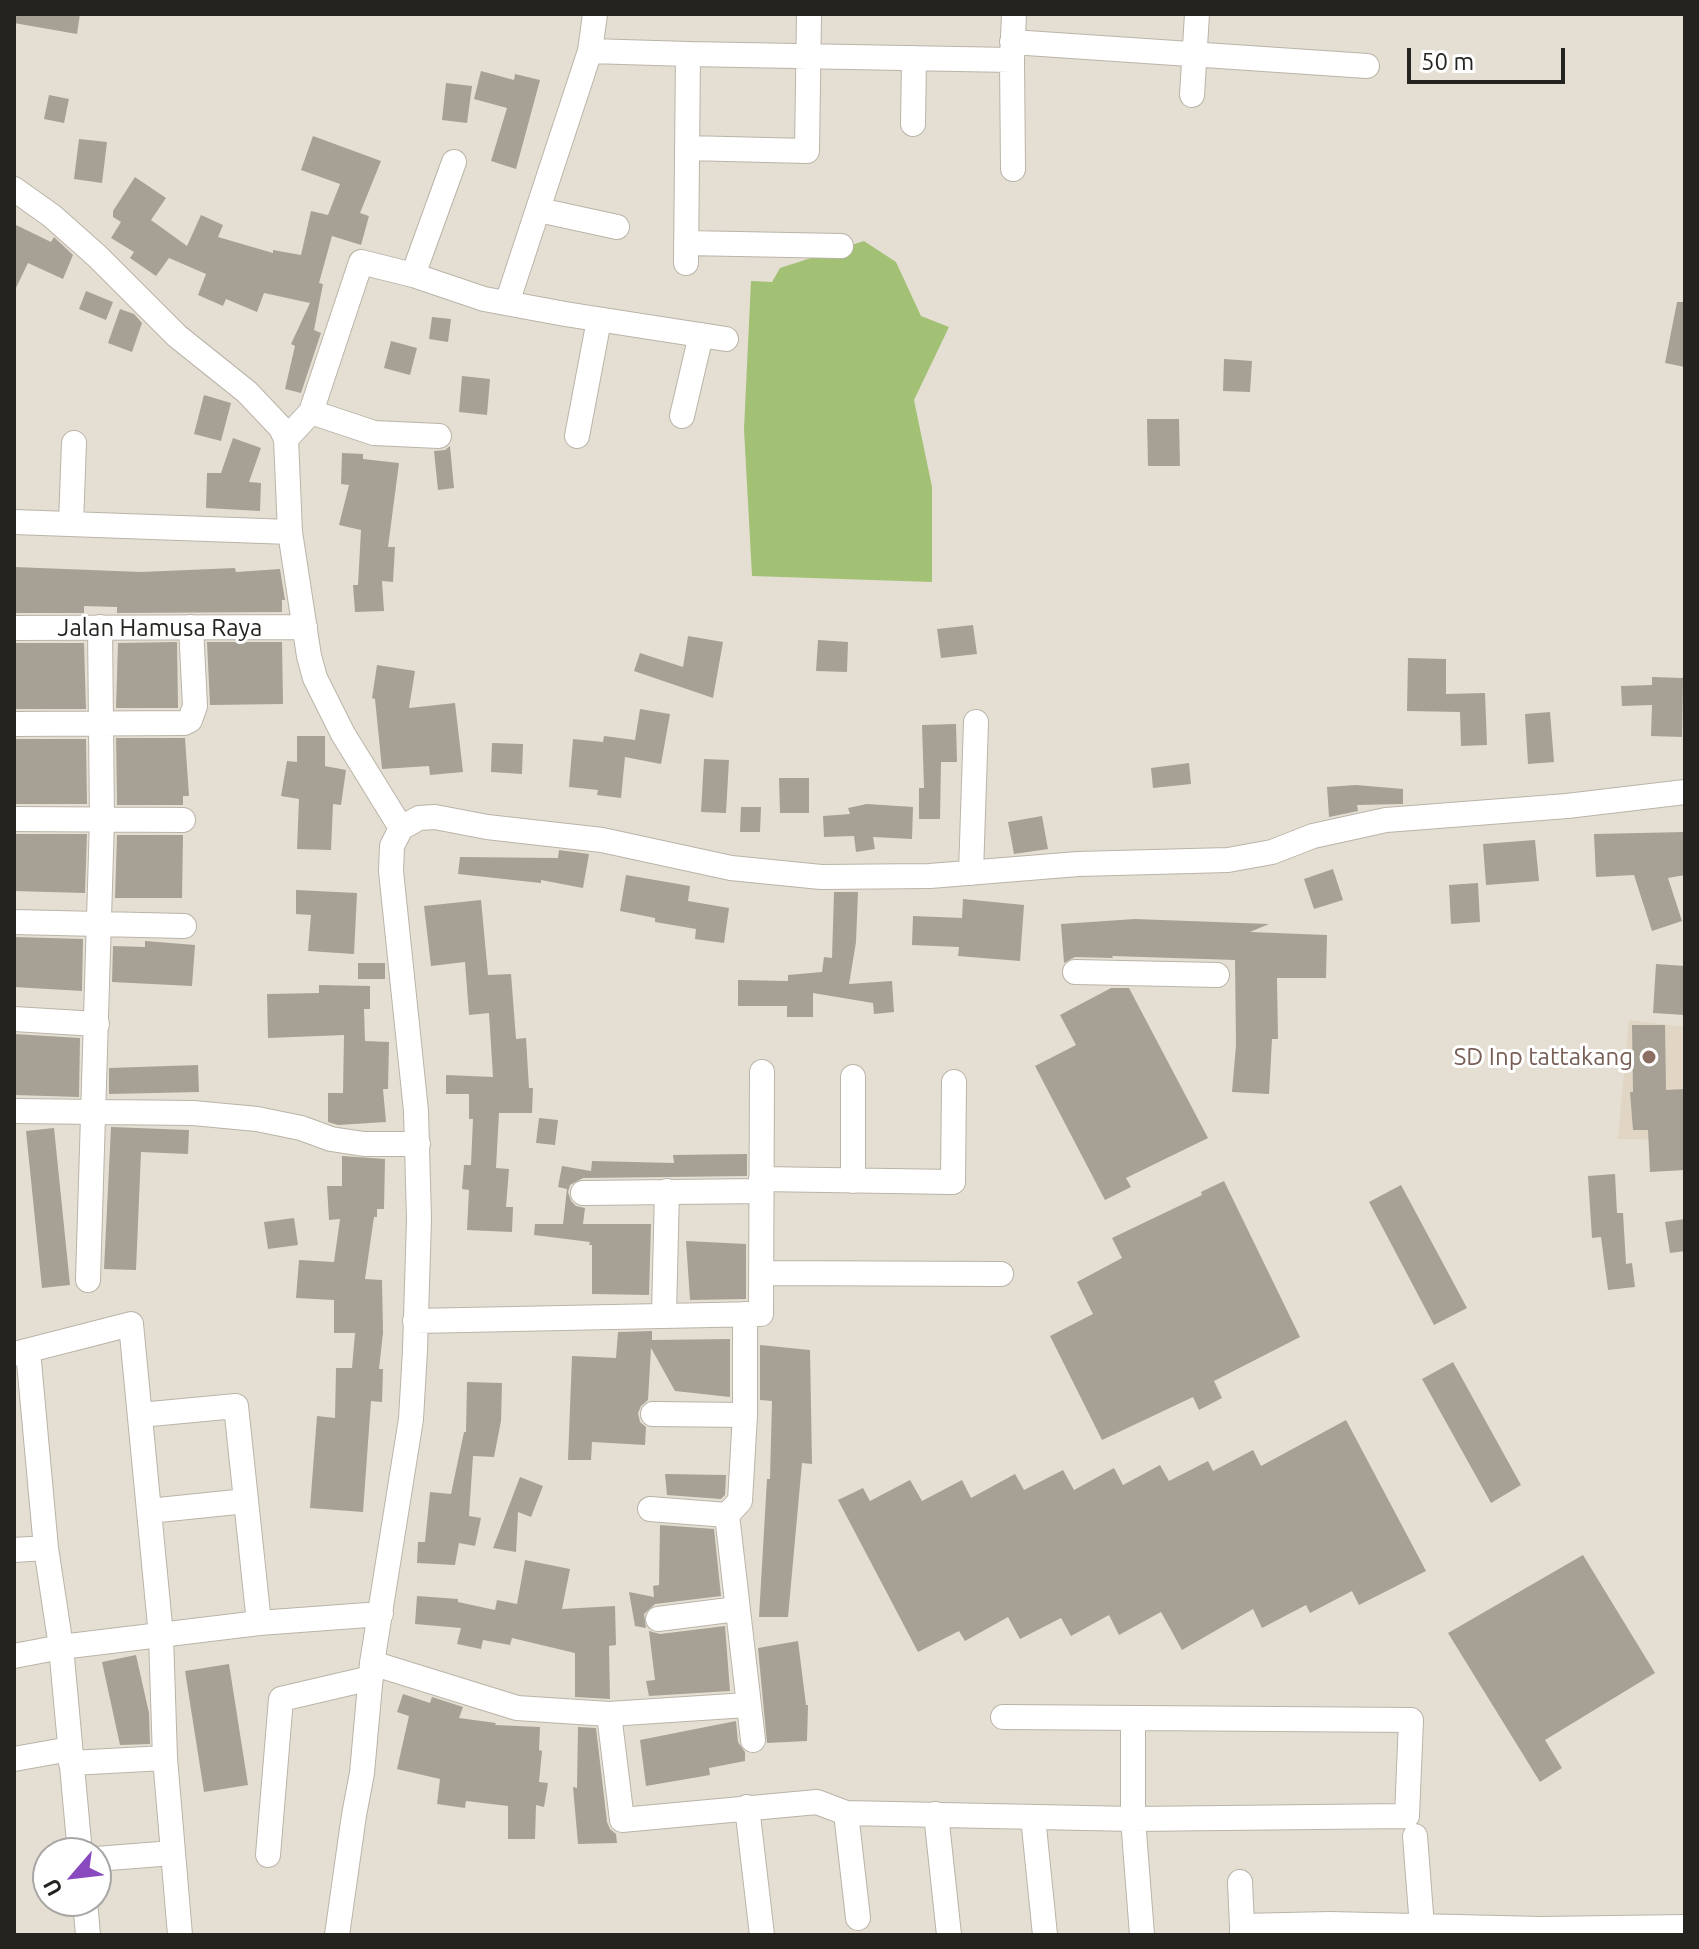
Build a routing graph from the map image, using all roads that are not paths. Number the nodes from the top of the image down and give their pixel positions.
1 (595, 14) edge
2 (809, 14) edge
3 (1014, 14) edge
4 (1197, 14) edge
5 (590, 51) junction
6 (1012, 51) junction
7 (688, 54) junction
8 (1195, 54) junction
9 (808, 56) junction
10 (914, 58) junction
11 (1367, 66) dead end
12 (1192, 95) dead end
13 (913, 124) dead end
14 (687, 148) junction
15 (454, 162) dead end
16 (1013, 169) dead end
17 (14, 189) edge
18 (539, 210) junction
19 (617, 227) dead end
20 (841, 246) dead end
21 (413, 275) junction
22 (507, 303) junction
23 (599, 320) junction
24 (701, 335) junction
25 (726, 339) dead end
26 (311, 412) junction
27 (682, 416) dead end
28 (439, 436) dead end
29 (577, 436) dead end
30 (286, 439) junction
31 (74, 443) dead end
32 (14, 522) edge
33 (71, 524) junction
34 (290, 532) junction
35 (100, 627) junction
36 (191, 627) junction
37 (305, 627) junction
38 (14, 628) edge
39 (976, 722) dead end
40 (14, 724) edge
41 (101, 724) junction
42 (1685, 792) edge
43 (14, 819) edge
44 (102, 820) junction
45 (183, 820) dead end
46 (401, 828) junction
47 (971, 873) junction
48 (14, 922) edge
49 (97, 923) junction
50 (184, 926) dead end
51 (1075, 972) dead end
52 (1217, 975) dead end
53 (14, 1019) edge
54 (97, 1024) junction
55 (762, 1072) dead end
56 (853, 1077) dead end
57 (954, 1082) dead end
58 (14, 1111) edge
59 (94, 1111) junction
60 (418, 1144) junction
61 (853, 1181) junction
62 (761, 1185) junction
63 (667, 1191) junction
64 (583, 1193) dead end
65 (761, 1273) junction
66 (1001, 1274) dead end
67 (88, 1280) dead end
68 (664, 1314) junction
69 (745, 1314) junction
70 (415, 1321) junction
71 (21, 1352) edge
72 (653, 1414) dead end
73 (140, 1415) junction
74 (745, 1415) junction
75 (246, 1501) junction
76 (650, 1509) dead end
77 (149, 1511) junction
78 (727, 1515) junction
79 (46, 1548) junction
80 (14, 1550) edge
81 (737, 1609) junction
82 (381, 1614) junction
83 (658, 1619) dead end
84 (259, 1623) junction
85 (161, 1636) junction
86 (61, 1647) junction
87 (14, 1656) edge
88 (371, 1670) junction
89 (747, 1705) junction
90 (609, 1714) junction
91 (1003, 1717) dead end
92 (1133, 1719) junction
93 (753, 1740) dead end
94 (71, 1756) junction
95 (165, 1758) junction
96 (14, 1759) edge
97 (747, 1807) junction
98 (846, 1813) junction
99 (936, 1814) junction
100 (1033, 1817) junction
101 (1133, 1819) junction
102 (1415, 1836) dead end
103 (79, 1837) edge
104 (173, 1853) junction
105 (268, 1855) dead end
106 (112, 1858) edge
107 (1240, 1882) dead end
108 (858, 1918) dead end
109 (1685, 1927) edge
110 (1242, 1930) edge
111 (1330, 1930) edge
112 (1432, 1930) edge
113 (1658, 1931) edge
114 (1541, 1932) edge
115 (180, 1935) edge
116 (337, 1935) edge
117 (762, 1935) edge
118 (944, 1935) edge
119 (1045, 1935) edge
120 (1142, 1935) edge

1 - 5 street
2 - 9 street
3 - 6 street
4 - 8 street
5 - 7 street
5 - 18 street
6 - 8 street
6 - 10 street
6 - 16 street
7 - 9 street
7 - 14 street
8 - 11 street
8 - 12 street
9 - 10 street
9 - 14 street
10 - 13 street
14 - 20 street
15 - 21 street
17 - 30 street
18 - 19 street
18 - 22 street
21 - 22 street
21 - 26 street
22 - 23 street
23 - 24 street
23 - 29 street
24 - 25 street
24 - 27 street
26 - 28 street
26 - 30 street
30 - 34 street
31 - 33 street
32 - 33 street
33 - 34 street
34 - 37 street
35 - 36 street, Jalan Hamusa Raya
35 - 38 street, Jalan Hamusa Raya
35 - 41 street
36 - 37 street, Jalan Hamusa Raya
36 - 41 street
37 - 46 street
39 - 47 street
40 - 41 street
41 - 44 street
42 - 47 street
43 - 44 street
44 - 45 street
44 - 49 street
46 - 47 street
46 - 60 street
48 - 49 street
49 - 50 street
49 - 54 street
51 - 52 street
53 - 54 street
54 - 59 street
55 - 62 street
56 - 61 street
57 - 61 street
58 - 59 street
59 - 60 street
59 - 67 street
60 - 70 street
61 - 62 street
62 - 63 street
62 - 65 street
63 - 64 street
63 - 68 street
65 - 66 street
65 - 69 street
68 - 69 street
68 - 70 street
69 - 74 street
70 - 82 street
71 - 73 street
71 - 79 street
72 - 74 street
73 - 75 street
73 - 77 street
74 - 78 street
75 - 77 street
75 - 84 street
76 - 78 street
77 - 85 street
78 - 81 street
79 - 80 street
79 - 86 street
81 - 83 street
81 - 89 street
82 - 84 street
82 - 88 street
84 - 85 street
85 - 86 street
85 - 95 street
86 - 87 street
86 - 94 street
88 - 90 street
88 - 105 street
88 - 116 street
89 - 90 street
89 - 93 street
90 - 97 street
91 - 92 street
92 - 101 street
92 - 101 street
94 - 95 street
94 - 96 street
94 - 103 street
95 - 104 street
97 - 98 street
97 - 117 street
98 - 99 street
98 - 108 street
99 - 100 street
99 - 118 street
100 - 101 street
100 - 119 street
101 - 120 street
102 - 112 street
104 - 106 street
104 - 115 street
107 - 110 street
109 - 113 street
110 - 111 street
111 - 112 street
112 - 114 street
113 - 114 street

